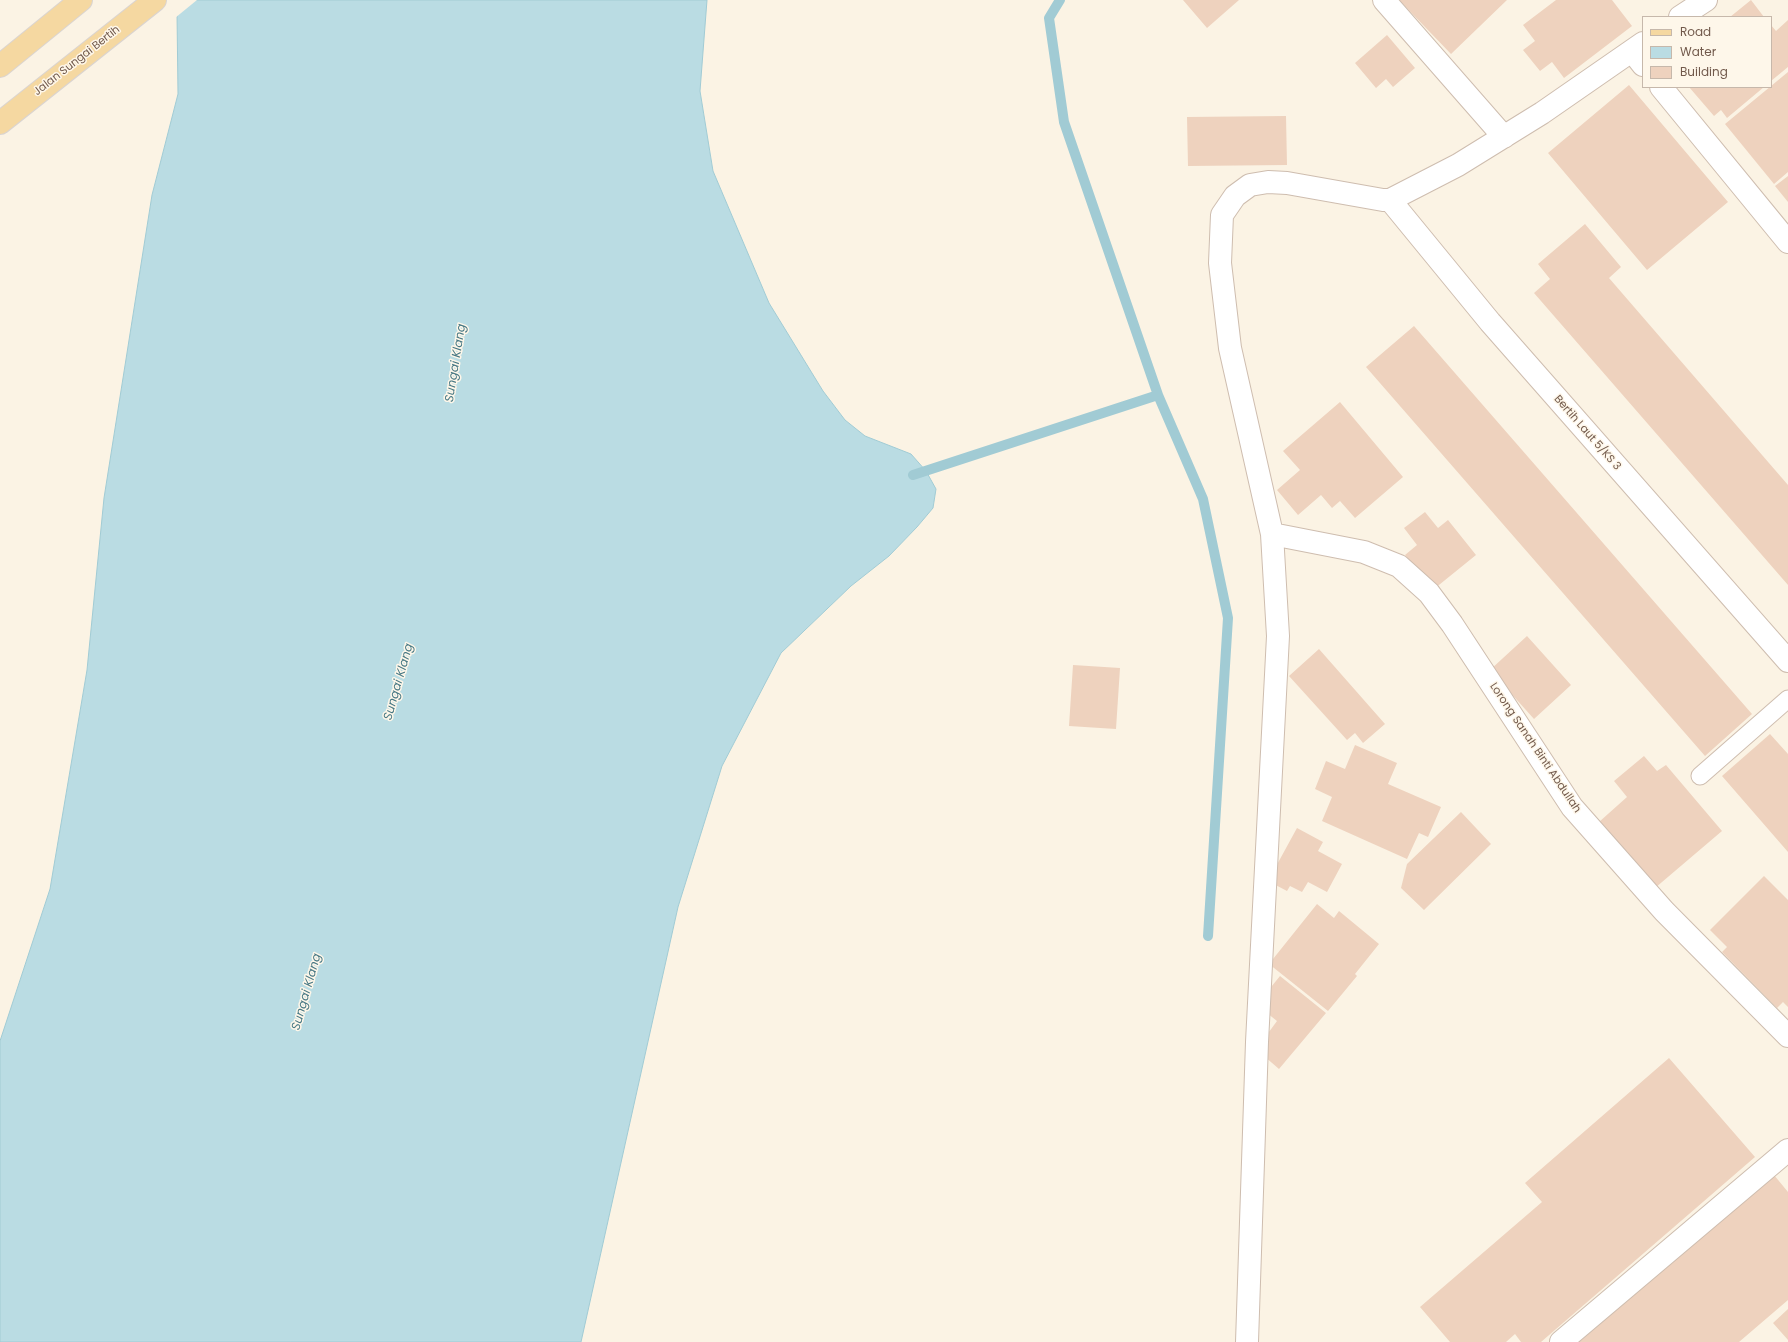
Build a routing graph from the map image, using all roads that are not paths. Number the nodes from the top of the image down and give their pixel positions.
1 (81, 0) edge
2 (155, 0) edge
3 (1384, 0) edge
4 (1706, 0) edge
5 (1682, 16) edge
6 (1639, 53) edge
7 (0, 66) edge
8 (1662, 88) edge
9 (0, 123) edge
10 (1504, 136) junction
11 (1390, 200) junction
12 (1788, 242) edge
13 (1272, 534) junction
14 (1788, 661) edge
15 (1788, 699) edge
16 (1700, 776) dead end
17 (1788, 1036) edge
18 (1788, 1150) edge
19 (1247, 1342) edge
20 (1561, 1342) edge

1 - 7 main road
2 - 9 main road, Jalan Sungai Bertih
3 - 10 street
4 - 5 street
6 - 10 street
8 - 12 street
10 - 11 street
11 - 13 street
11 - 14 street, Bertih Laut 5/KS 3
13 - 17 street, Lorong Sanah Binti Abdullah
13 - 19 street
15 - 16 lane
18 - 20 street

